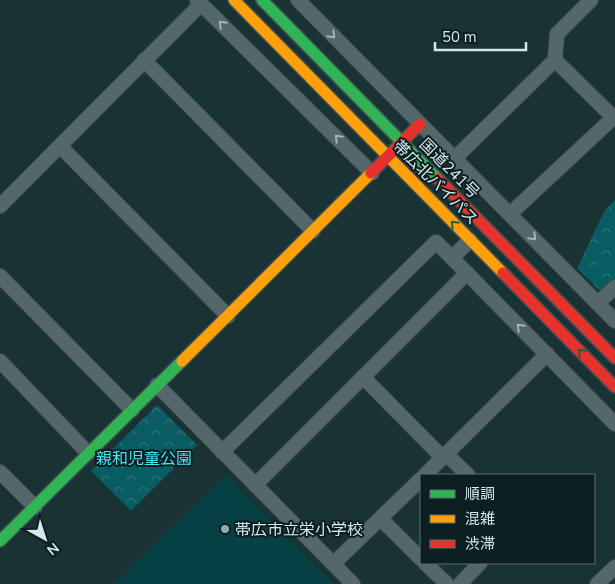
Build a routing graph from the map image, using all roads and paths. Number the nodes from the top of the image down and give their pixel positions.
1 (234, 0) edge
2 (262, 0) edge
3 (298, 0) edge
4 (591, 0) edge
5 (199, 2) edge
6 (144, 60) junction
7 (555, 60) junction
8 (614, 118) edge
9 (420, 124) junction
10 (402, 142) junction
11 (60, 146) junction
12 (388, 157) junction
13 (454, 159) junction
14 (372, 173) junction
15 (0, 206) edge
16 (510, 214) junction
17 (313, 231) junction
18 (470, 240) junction
19 (452, 258) junction
20 (468, 273) junction
21 (0, 276) edge
22 (615, 287) edge
23 (598, 303) junction
24 (228, 316) junction
25 (615, 321) edge
26 (547, 354) junction
27 (615, 358) edge
28 (0, 361) edge
29 (363, 377) junction
30 (157, 385) junction
31 (615, 387) edge
32 (132, 410) junction
33 (615, 424) edge
34 (222, 452) junction
35 (88, 453) junction
36 (445, 456) junction
37 (0, 472) edge
38 (426, 474) edge
39 (467, 474) edge
40 (420, 480) edge
41 (255, 485) junction
42 (34, 507) junction
43 (381, 519) junction
44 (0, 541) edge
45 (420, 557) edge
46 (333, 564) junction
47 (427, 564) edge
48 (479, 564) edge
49 (615, 567) edge
50 (353, 584) edge
51 (447, 584) edge
52 (460, 584) edge
53 (598, 584) edge

1 - 12 main road, 帯広北バイパス
2 - 10 main road, 国道241号
3 -> 9 street
4 - 7 street
5 - 6 street
14 -> 5 street
6 - 11 street
6 - 17 street
7 - 8 street
7 - 13 street
8 - 16 street
9 - 10 main road
9 - 13 street
10 - 12 main road
10 - 27 main road, 国道241号
11 - 15 street
11 - 24 street
12 - 14 main road
18 -> 12 main road, 帯広北バイパス
13 - 16 street
14 - 17 main road
16 -> 23 street
17 - 24 main road
18 - 19 street
31 -> 18 main road, 帯広北バイパス
19 - 20 street
19 - 34 street
26 -> 20 street
20 - 29 street
21 - 32 street
22 - 23 street
23 - 25 street
24 - 30 main road
26 - 33 street
26 - 36 street
28 - 35 street
29 - 36 street
29 - 41 street
30 - 32 main road
30 - 34 street
32 - 35 main road
34 - 41 street
35 - 42 main road
36 - 38 street
36 - 39 street
37 - 42 street
40 - 43 street
41 - 46 street
42 - 44 main road
43 - 45 street
43 - 46 street
46 - 50 street
47 - 51 street
48 - 52 street
49 - 53 street

